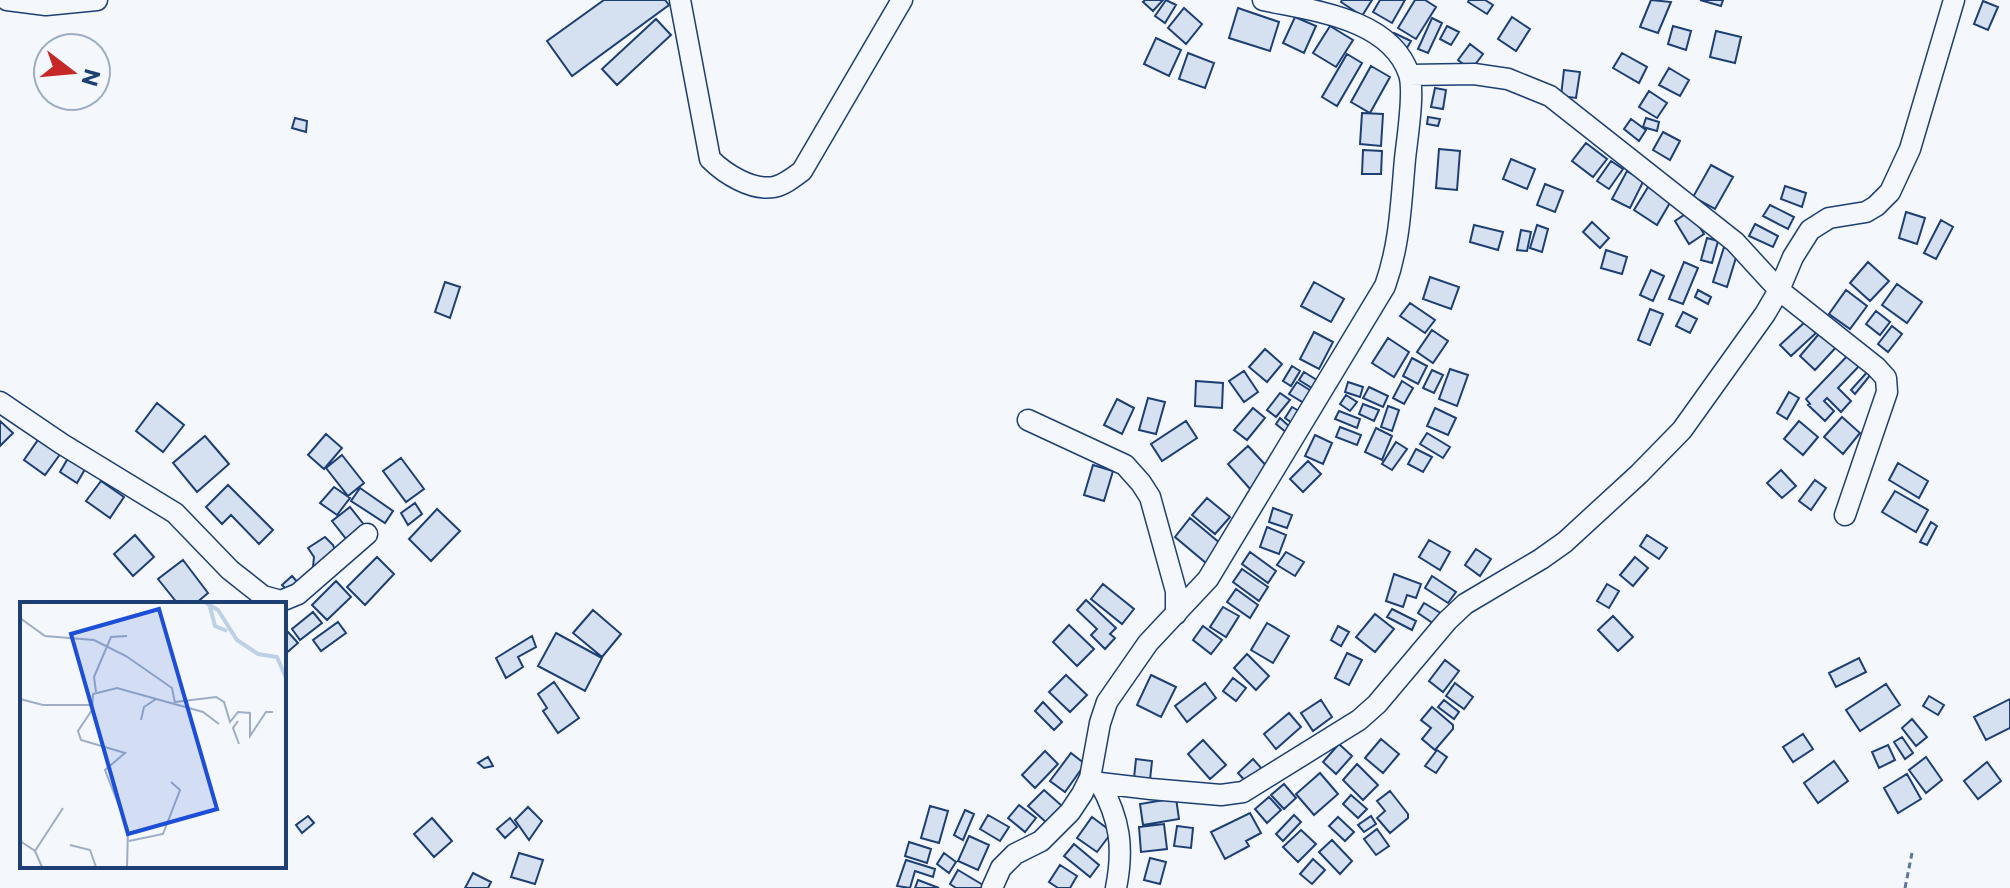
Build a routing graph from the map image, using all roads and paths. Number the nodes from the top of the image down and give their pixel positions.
1 (7, 0) edge
2 (97, 0) edge
3 (680, 0) edge
4 (902, 0) edge
5 (1263, 0) edge
6 (1954, 0) edge
7 (1298, 4) edge
8 (1410, 75) junction
9 (1779, 290) junction
10 (0, 402) edge
11 (1028, 420) dead end
12 (1845, 515) dead end
13 (367, 534) dead end
14 (1176, 614) junction
15 (1095, 781) junction
16 (1912, 853) dead end
17 (992, 888) edge
18 (1116, 888) edge
19 (1905, 888) edge

1 - 2 street
3 - 4 street
5 - 7 street
6 - 9 street
7 - 8 street
8 - 9 street
8 - 14 street
9 - 12 street
9 - 15 street
10 - 13 street
11 - 14 street
14 - 15 street
15 - 17 street
15 - 18 street
16 - 19 path

